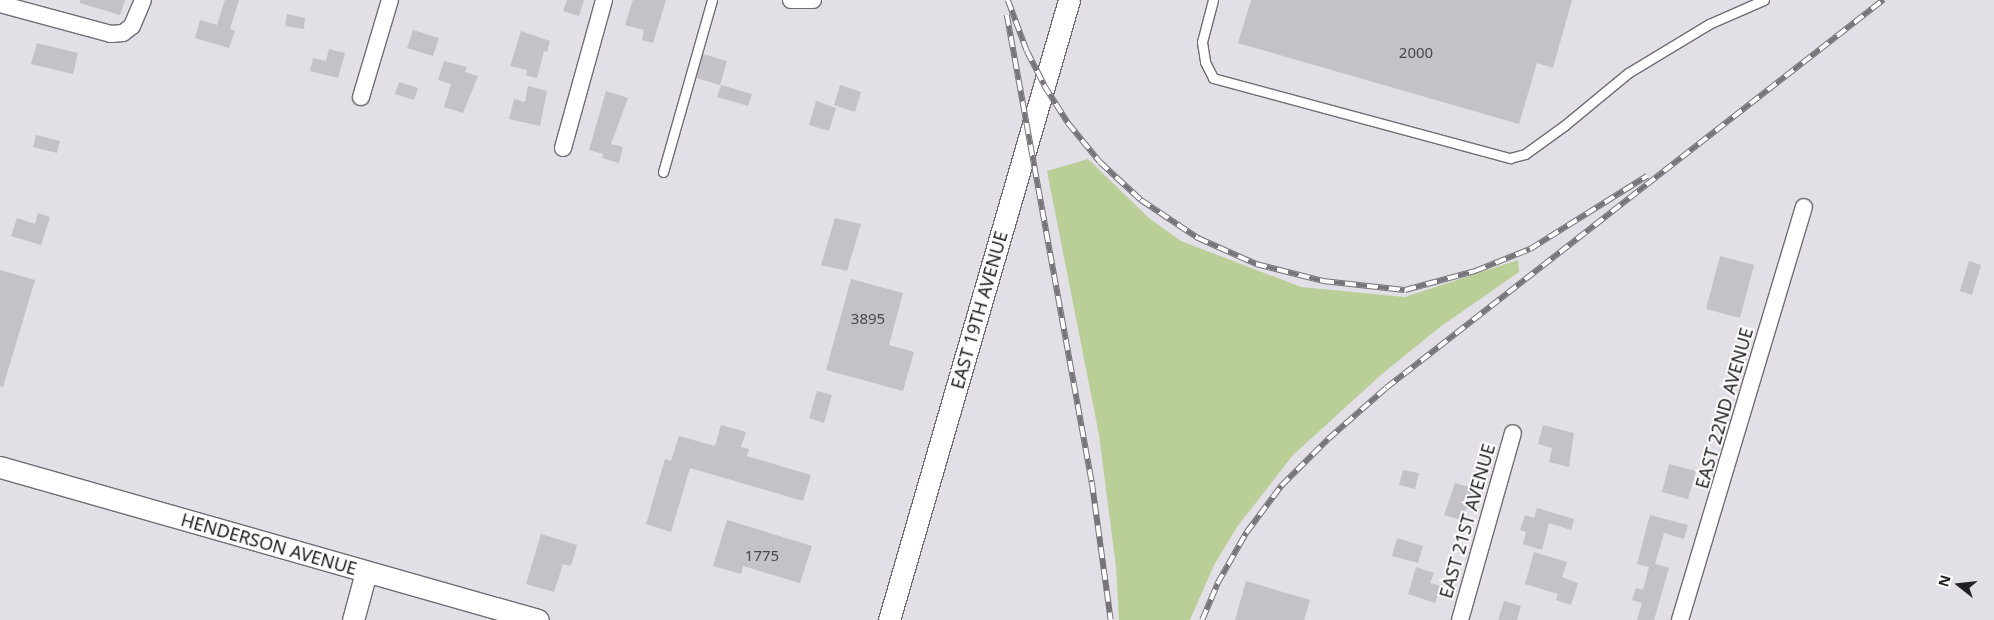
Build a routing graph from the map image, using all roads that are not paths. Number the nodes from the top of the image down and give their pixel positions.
1 (143, 0) edge
2 (390, 0) edge
3 (604, 0) edge
4 (712, 0) edge
5 (791, 0) edge
6 (1069, 0) edge
7 (1213, 0) edge
8 (1764, 0) edge
9 (812, 1) edge
10 (0, 4) edge
11 (361, 97) dead end
12 (563, 148) dead end
13 (663, 172) dead end
14 (1804, 207) dead end
15 (1513, 433) dead end
16 (0, 467) edge
17 (366, 572) junction
18 (352, 620) edge
19 (538, 620) edge
20 (889, 620) edge
21 (1460, 620) edge
22 (1680, 620) edge

1 - 10 street
2 - 11 street
3 - 12 street
4 - 13 lane
5 - 9 street
6 - 20 street, EAST 19TH AVENUE
7 - 8 lane
14 - 22 street, EAST 22ND AVENUE
15 - 21 street, EAST 21ST AVENUE
16 - 17 street, HENDERSON AVENUE
17 - 18 street
17 - 19 street, HENDERSON AVENUE

